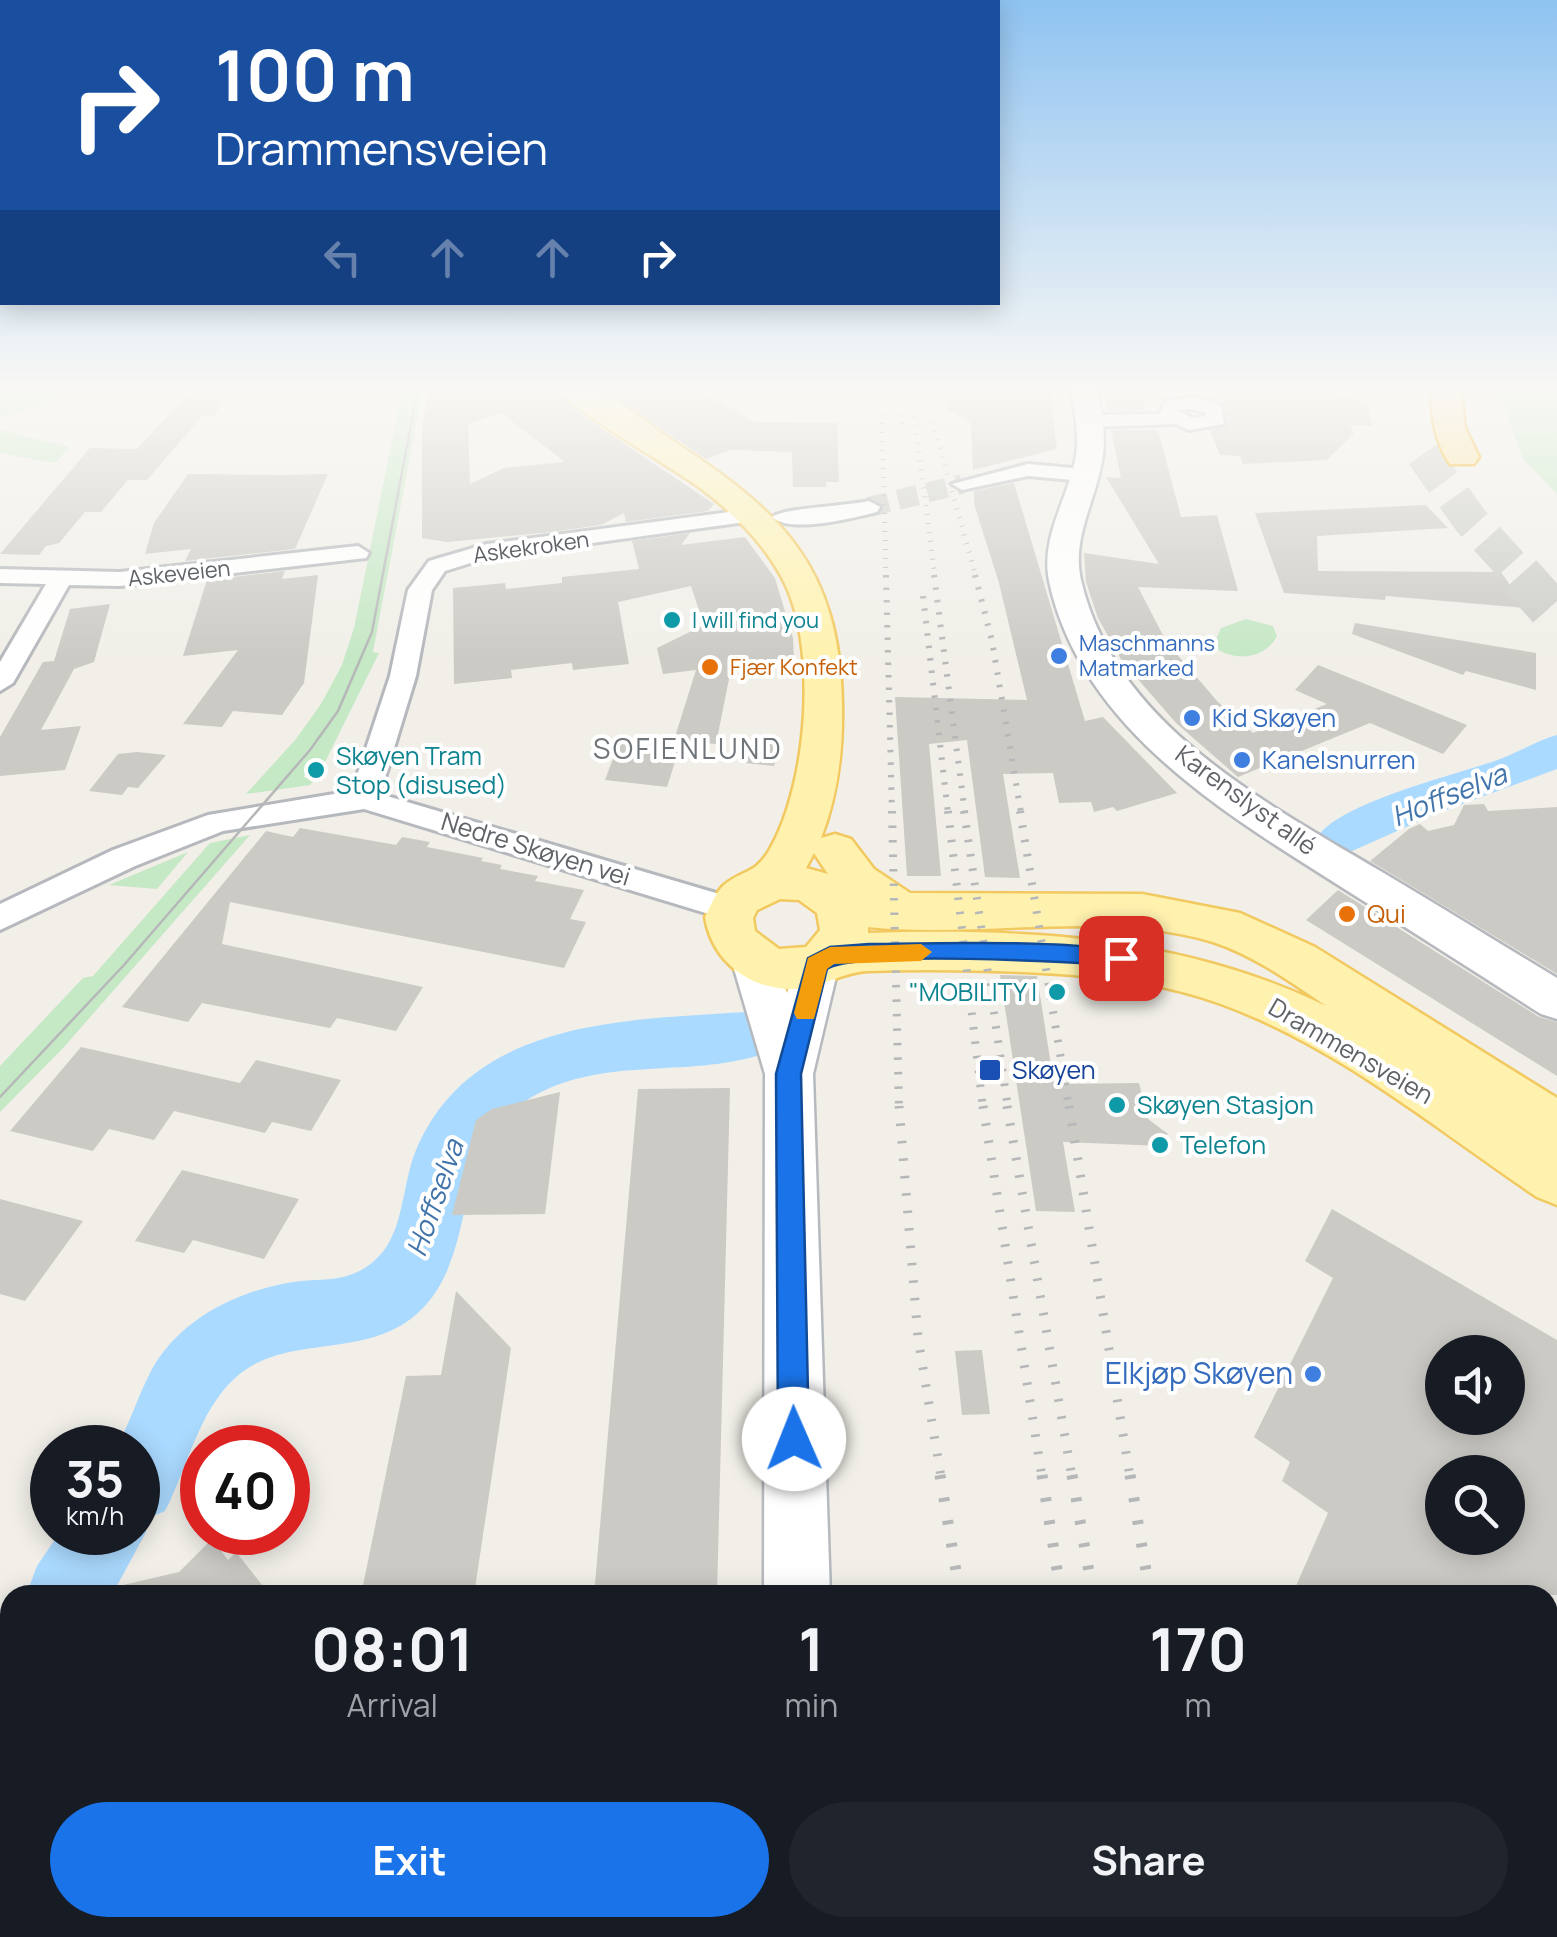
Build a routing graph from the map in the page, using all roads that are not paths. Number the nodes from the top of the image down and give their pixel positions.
1 (708, 477) edge
2 (737, 477) edge
3 (993, 477) edge
4 (1083, 477) edge
5 (962, 484) tunnel mouth
6 (869, 507) tunnel mouth
7 (779, 523) junction
8 (358, 554) dead end
9 (0, 576) edge
10 (61, 579) junction
11 (0, 682) edge
12 (364, 800) junction
13 (773, 882) junction
14 (833, 882) junction
15 (732, 910) junction
16 (0, 918) edge
17 (823, 960) junction
18 (754, 962) junction
19 (1557, 1001) edge
20 (788, 1074) junction
21 (1557, 1127) edge
22 (1557, 1179) edge
23 (798, 1585) edge

1 - 7 main road
2 - 7 main road
3 - 5 street
4 - 19 street, Karenslyst allé
6 - 7 street
7 - 12 street, Askekroken
7 - 13 main road
7 - 14 main road
8 - 10 street, Askeveien
9 - 10 street, Askeveien
10 - 11 street
12 - 15 street, Nedre Skøyen vei
12 - 16 street, Nedre Skøyen vei
13 - 14 main road
13 - 15 main road
14 - 17 main road
14 - 21 main road, Drammensveien
15 - 18 main road
17 - 18 main road
17 - 20 street
17 - 22 main road, Drammensveien
18 - 20 street
20 - 23 street

